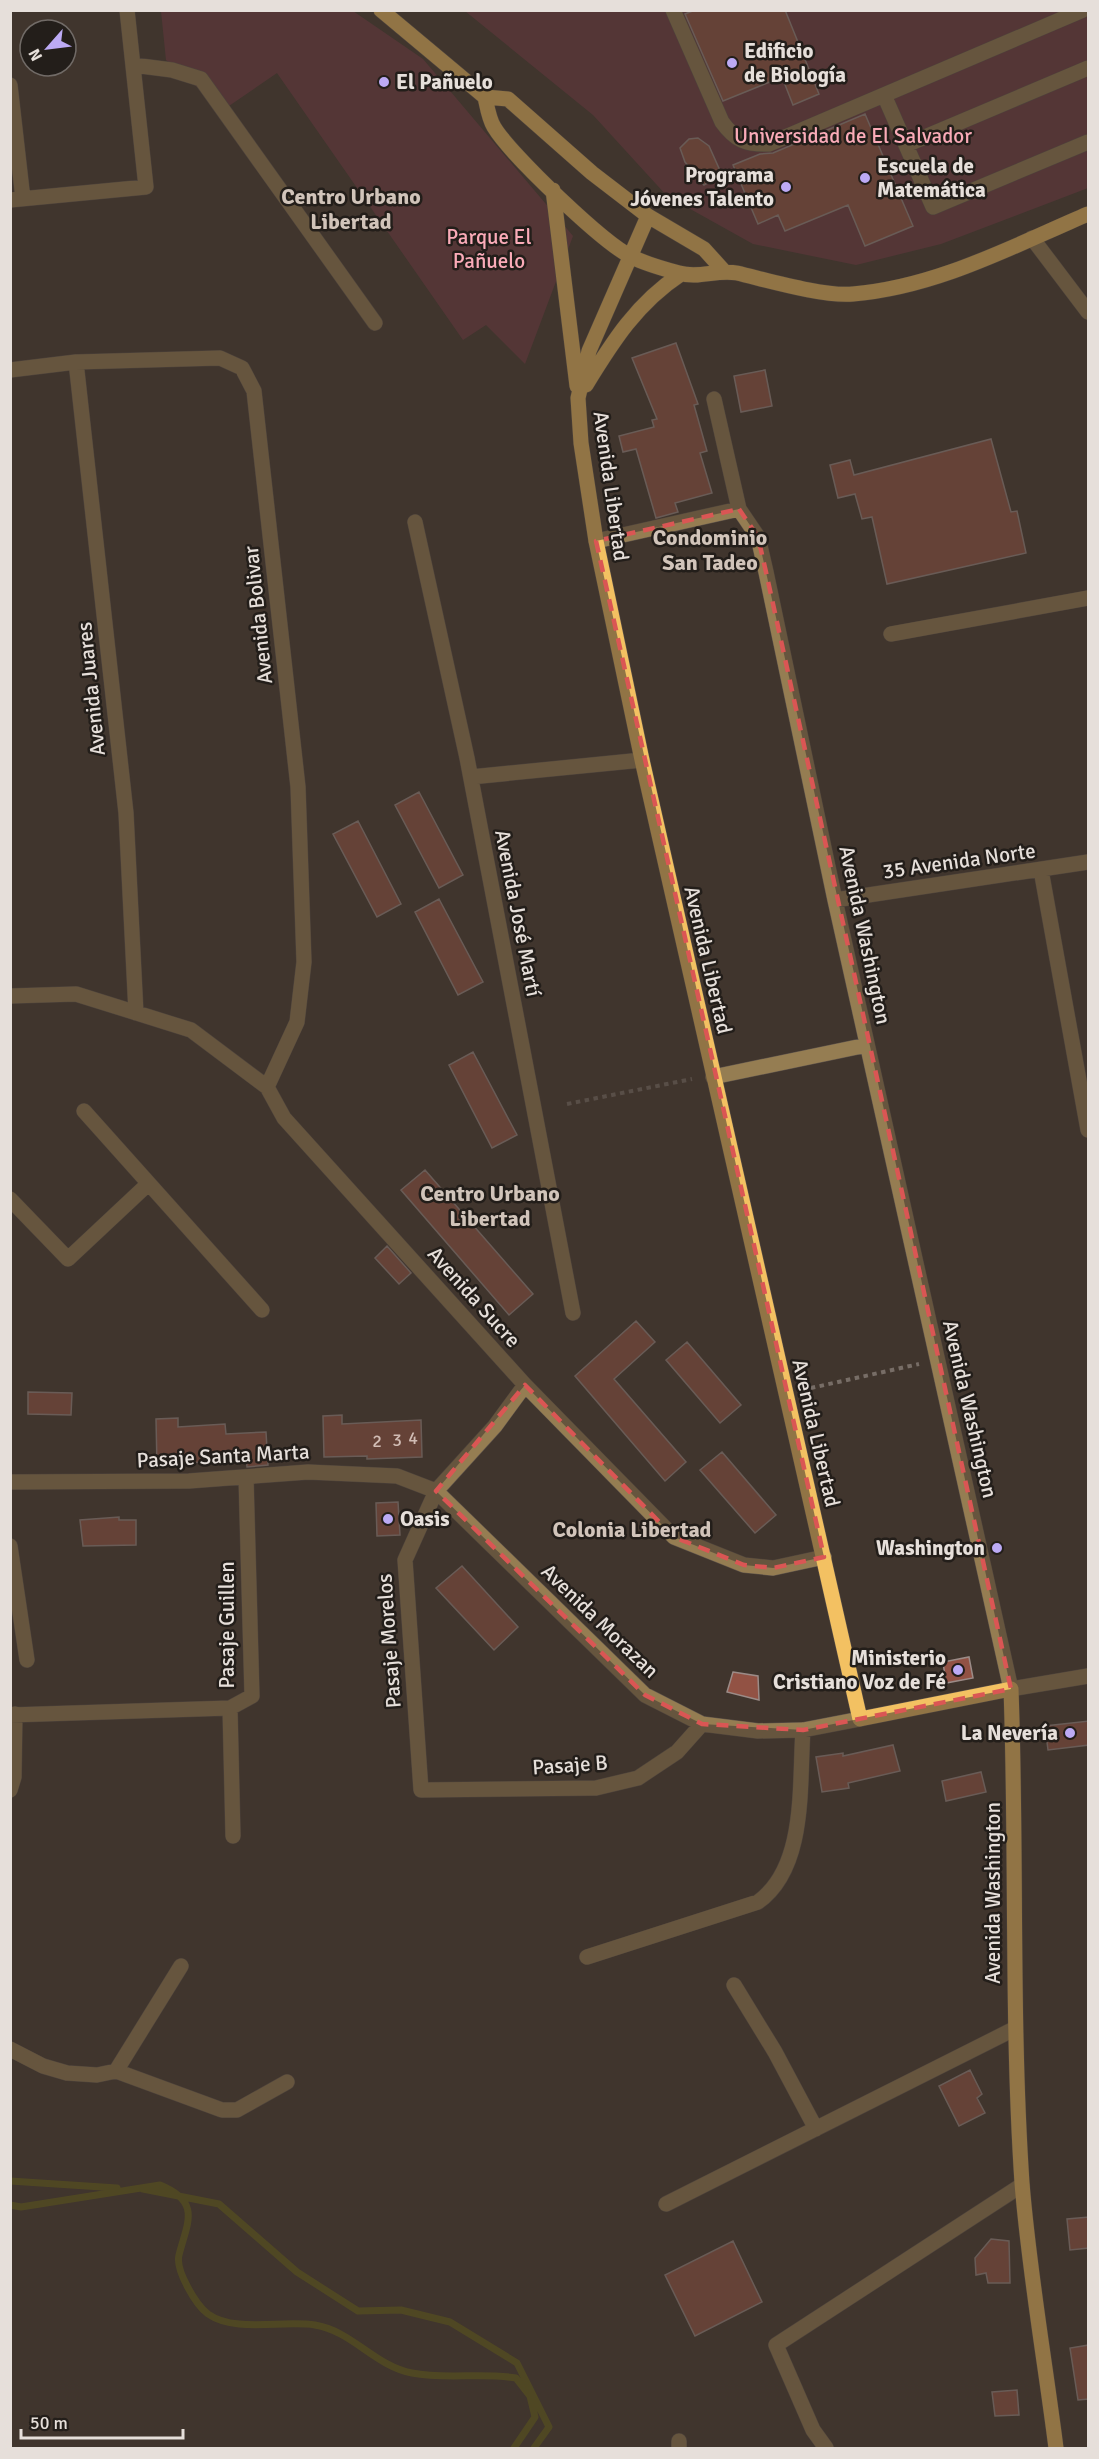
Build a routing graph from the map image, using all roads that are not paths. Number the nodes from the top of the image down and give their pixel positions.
1 (127, 10) edge
2 (381, 10) edge
3 (673, 10) edge
4 (1083, 10) edge
5 (133, 65) junction
6 (1089, 68) edge
7 (10, 85) edge
8 (884, 95) junction
9 (485, 97) junction
10 (1089, 142) edge
11 (906, 145) junction
12 (553, 190) junction
13 (17, 199) edge
14 (1089, 214) edge
15 (648, 216) junction
16 (1032, 238) junction
17 (631, 257) junction
18 (723, 270) junction
19 (681, 274) junction
20 (1089, 312) edge
21 (375, 323) dead end
22 (76, 362) junction
23 (10, 370) edge
24 (578, 398) junction
25 (714, 399) dead end
26 (738, 509) junction
27 (416, 522) dead end
28 (596, 542) junction
29 (1089, 598) edge
30 (891, 634) dead end
31 (642, 760) junction
32 (471, 777) junction
33 (1089, 862) edge
34 (1041, 870) junction
35 (835, 900) junction
36 (10, 996) edge
37 (136, 1013) junction
38 (867, 1045) junction
39 (1084, 1075) edge
40 (713, 1077) junction
41 (267, 1087) junction
42 (84, 1111) dead end
43 (1089, 1130) edge
44 (148, 1184) junction
45 (10, 1199) edge
46 (262, 1310) dead end
47 (573, 1313) dead end
48 (525, 1385) junction
49 (246, 1477) junction
50 (10, 1482) edge
51 (435, 1491) junction
52 (10, 1546) edge
53 (824, 1557) junction
54 (27, 1660) dead end
55 (1089, 1676) edge
56 (1011, 1689) junction
57 (230, 1708) junction
58 (13, 1714) edge
59 (860, 1719) junction
60 (702, 1724) junction
61 (803, 1730) junction
62 (10, 1790) edge
63 (421, 1790) joint
64 (233, 1836) dead end
65 (587, 1957) dead end
66 (181, 1966) dead end
67 (734, 1985) dead end
68 (1014, 2029) junction
69 (10, 2049) edge
70 (116, 2071) junction
71 (287, 2082) dead end
72 (816, 2129) junction
73 (1022, 2185) junction
74 (666, 2204) dead end
75 (826, 2448) edge
76 (1056, 2448) edge

1 - 5 street
2 - 9 main road
3 - 8 street
4 - 8 street
5 - 13 street
5 - 21 street
6 - 11 street
7 - 13 street
8 - 11 street
9 - 12 main road
9 - 15 main road
10 - 11 street
12 - 17 main road
12 - 24 main road
14 - 16 main road
15 - 17 main road, Avenida Libertad
15 - 18 main road
16 - 18 main road
16 - 20 street
17 - 19 main road
17 - 24 main road, Avenida Libertad
18 - 19 main road
19 - 24 main road
22 - 23 street, Avenida Bolivar
22 - 37 street, Avenida Juares
22 - 41 street, Avenida Bolivar
24 - 28 main road, Avenida Libertad
25 - 26 street, Avenida Washington
26 - 28 street
26 - 35 street, Avenida Washington
27 - 32 street, Avenida José Martí
28 - 31 main road, Avenida Libertad
29 - 30 street
31 - 32 street
31 - 40 main road, Avenida Libertad
32 - 47 street, Avenida José Martí
33 - 34 street, 35 Avenida Norte
34 - 35 street, 35 Avenida Norte
34 - 39 street
35 - 38 street, Avenida Washington
36 - 37 street, Avenida Sucre
37 - 41 street, Avenida Sucre
38 - 40 street
38 - 56 street, Avenida Washington
39 - 43 street
40 - 53 main road, Avenida Libertad
41 - 48 street, Avenida Sucre
42 - 44 street
44 - 45 street
44 - 46 street
48 - 51 street, Pasaje Morelos
48 - 53 street, Avenida Sucre
49 - 50 street, Pasaje Santa Marta
49 - 51 street, Pasaje Santa Marta
49 - 57 street, Pasaje Guillen
51 - 60 street, Avenida Morazan
51 - 63 street, Pasaje Morelos
52 - 54 street
53 - 59 main road, Avenida Libertad
55 - 56 street
56 - 59 main road, Avenida Morazan
56 - 68 main road, Avenida Washington
57 - 58 street
57 - 64 street, Pasaje Guillen
58 - 62 street
59 - 61 street, Avenida Morazan
60 - 61 street, Avenida Morazan
60 - 63 street, Pasaje B
61 - 65 street
66 - 70 street
67 - 72 street
68 - 72 street
68 - 73 main road, Avenida Washington
69 - 70 street
70 - 71 street
72 - 74 street
73 - 75 street
73 - 76 main road, Avenida Washington

